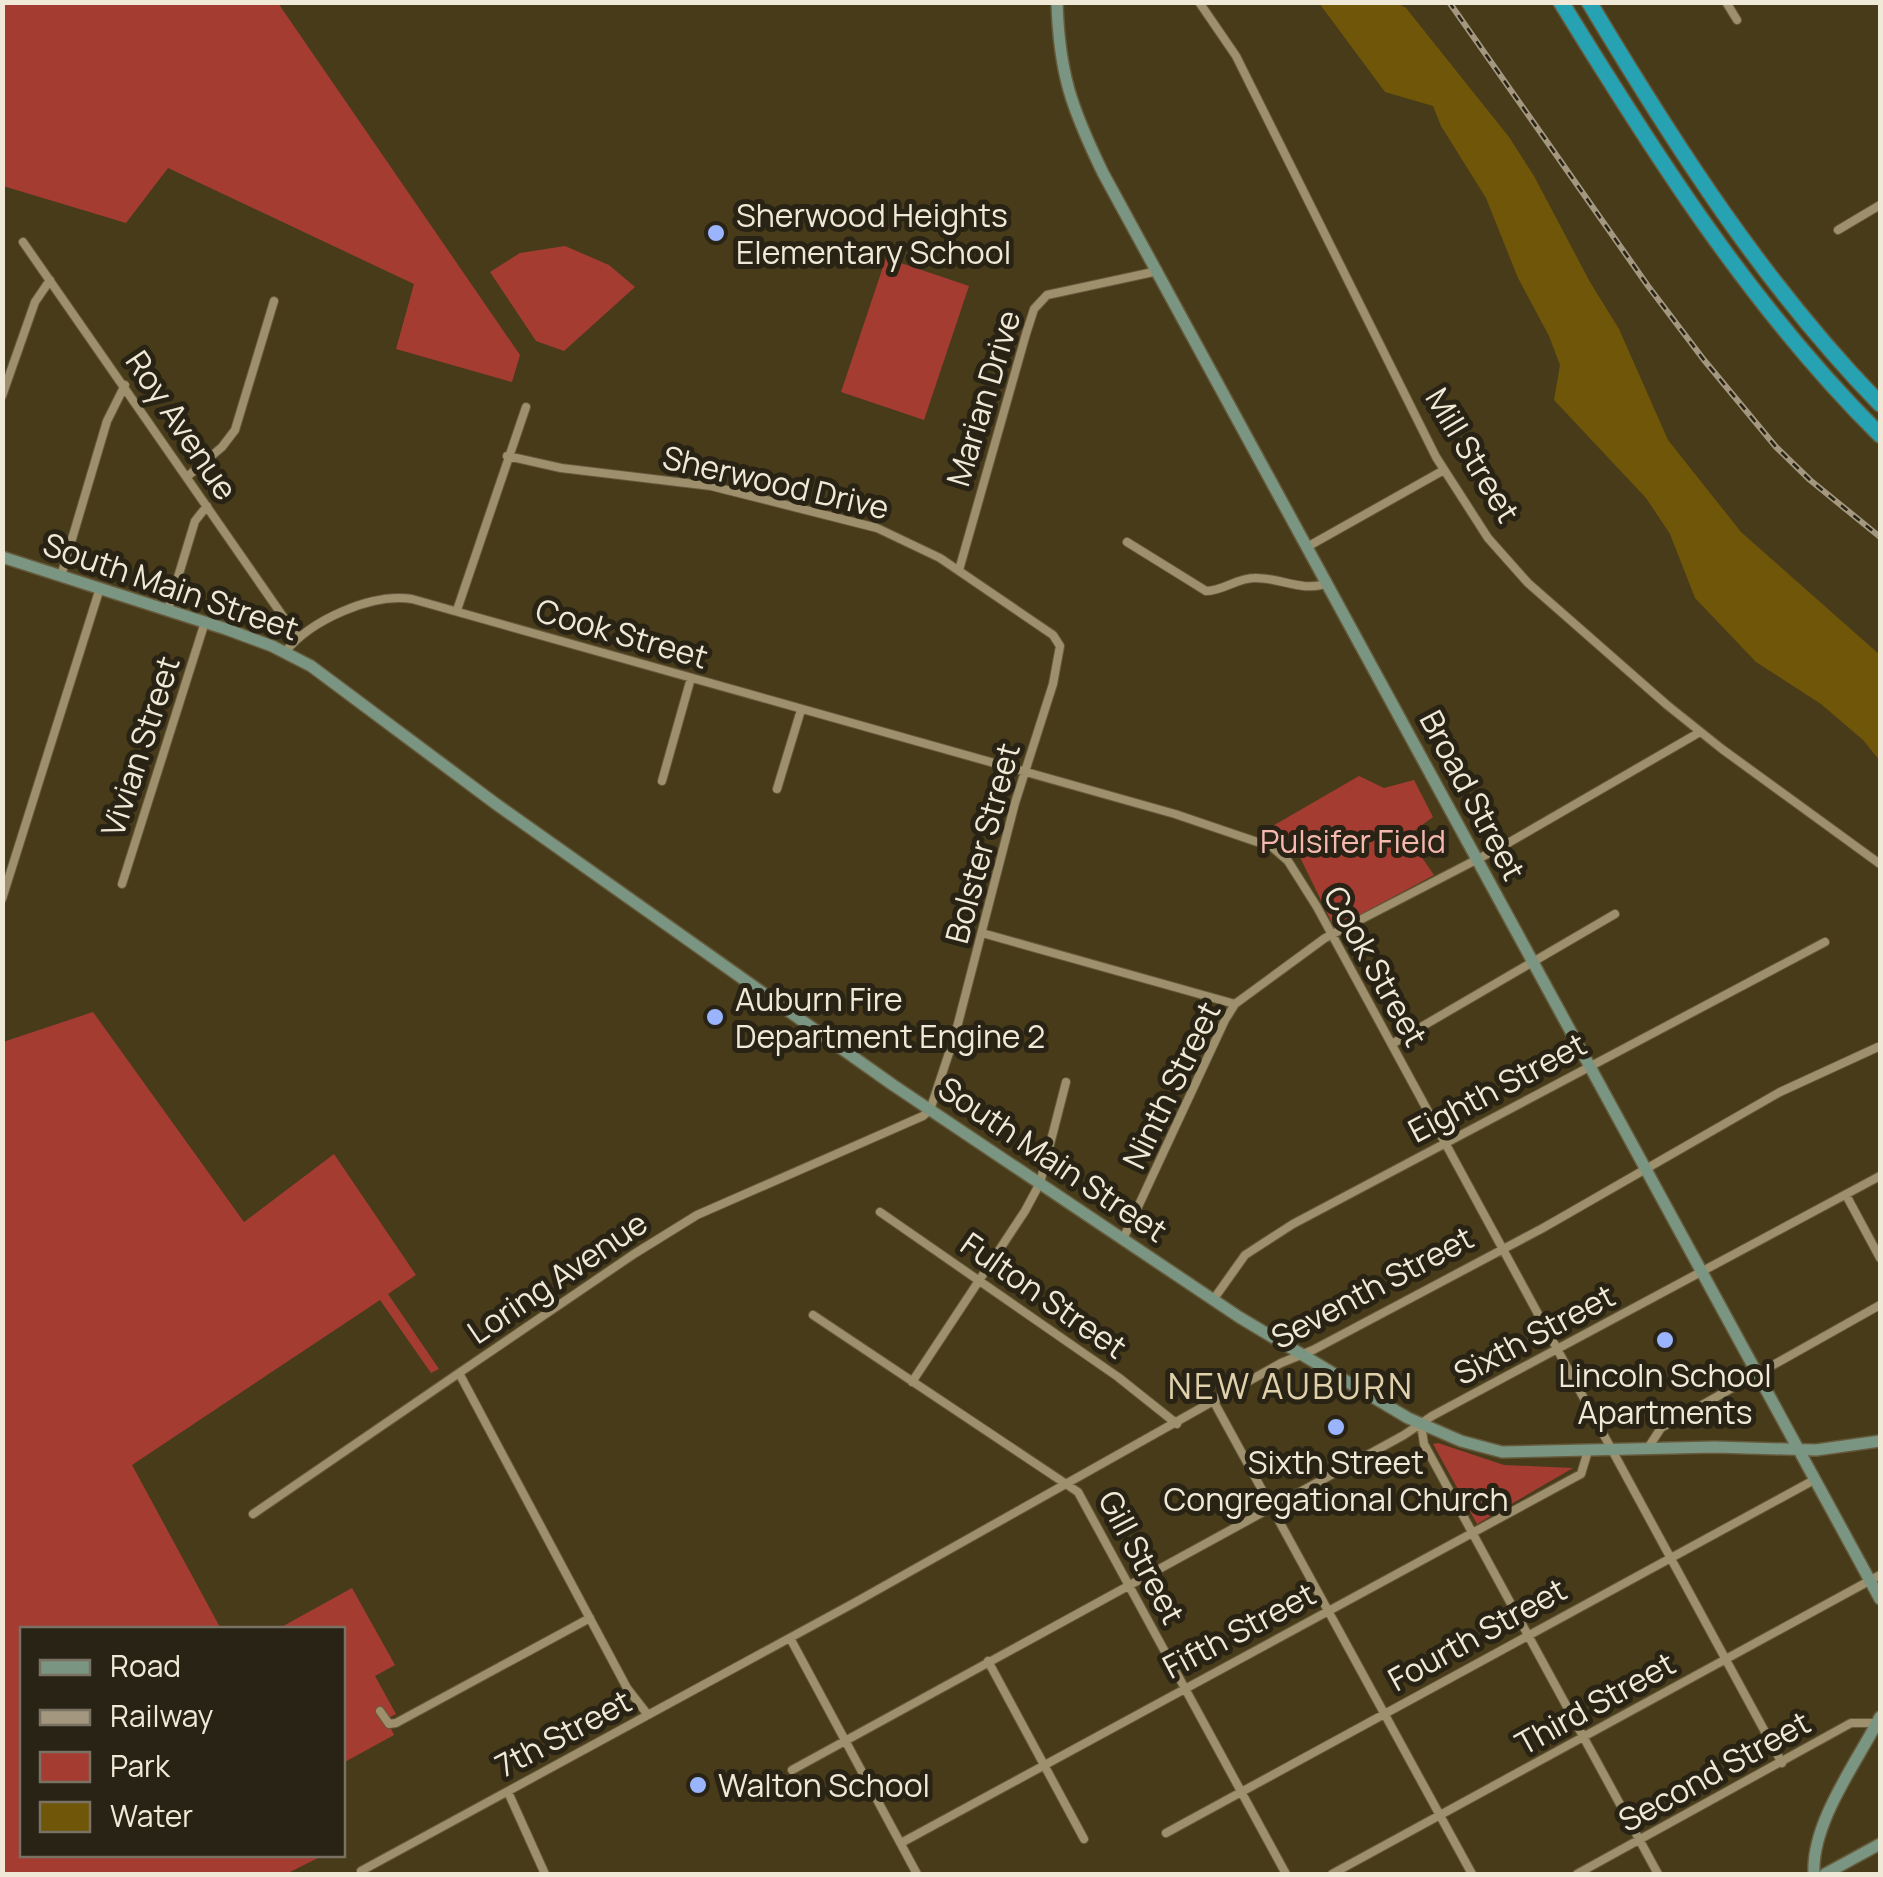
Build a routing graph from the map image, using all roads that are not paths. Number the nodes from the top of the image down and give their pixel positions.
1 (1057, 2) edge
2 (1199, 2) edge
3 (1561, 2) edge
4 (1726, 2) edge
5 (1591, 3) edge
6 (1736, 20) dead end
7 (1880, 205) edge
8 (1838, 230) dead end
9 (23, 242) dead end
10 (1158, 271) junction
11 (50, 280) junction
12 (274, 301) dead end
13 (125, 385) junction
14 (2, 396) edge
15 (1880, 404) edge
16 (526, 407) dead end
17 (1880, 434) edge
18 (508, 456) junction
19 (1444, 470) junction
20 (188, 476) junction
21 (207, 506) junction
22 (1126, 542) dead end
23 (1308, 547) junction
24 (2, 557) edge
25 (959, 570) junction
26 (61, 576) junction
27 (1328, 582) junction
28 (100, 588) junction
29 (168, 610) junction
30 (456, 610) junction
31 (205, 622) junction
32 (298, 638) junction
33 (1060, 646) joint
34 (285, 652) junction
35 (691, 678) junction
36 (802, 710) junction
37 (1700, 732) junction
38 (1026, 772) junction
39 (662, 781) dead end
40 (776, 790) dead end
41 (1476, 861) junction
42 (1880, 864) edge
43 (122, 884) dead end
44 (2, 898) edge
45 (1616, 914) dead end
46 (982, 934) junction
47 (1332, 934) junction
48 (1825, 942) dead end
49 (1532, 961) junction
50 (1235, 1004) junction
51 (1392, 1044) junction
52 (1878, 1047) dead end
53 (1588, 1066) junction
54 (1066, 1082) dead end
55 (930, 1110) junction
56 (1445, 1144) junction
57 (1645, 1170) junction
58 (1880, 1176) edge
59 (1040, 1183) junction
60 (1846, 1195) junction
61 (880, 1212) dead end
62 (1123, 1239) junction
63 (1502, 1248) junction
64 (1880, 1258) edge
65 (1701, 1272) junction
66 (979, 1280) junction
67 (1213, 1300) junction
68 (1880, 1305) edge
69 (813, 1315) dead end
70 (1558, 1350) junction
71 (1300, 1356) junction
72 (459, 1373) junction
73 (1758, 1374) junction
74 (912, 1382) junction
75 (1214, 1402) junction
76 (1177, 1424) junction
77 (1421, 1424) junction
78 (1880, 1441) edge
79 (1648, 1448) junction
80 (1798, 1448) junction
81 (1614, 1450) junction
82 (1588, 1451) junction
83 (1814, 1480) junction
84 (1066, 1485) junction
85 (1273, 1506) junction
86 (252, 1514) dead end
87 (1474, 1532) junction
88 (1670, 1556) junction
89 (1875, 1578) edge
90 (1129, 1584) junction
91 (1880, 1599) edge
92 (1328, 1610) junction
93 (590, 1618) junction
94 (1528, 1634) junction
95 (790, 1638) junction
96 (1727, 1659) junction
97 (988, 1661) junction
98 (1186, 1687) junction
99 (380, 1711) dead end
100 (1385, 1712) junction
101 (648, 1716) junction
102 (1879, 1720) edge
103 (1584, 1738) junction
104 (845, 1740) junction
105 (1782, 1762) junction
106 (1044, 1766) junction
107 (792, 1770) dead end
108 (508, 1792) junction
109 (1242, 1792) junction
110 (1438, 1816) junction
111 (1166, 1834) dead end
112 (1084, 1839) dead end
113 (1639, 1841) junction
114 (900, 1843) junction
115 (1880, 1844) edge
116 (362, 1873) edge
117 (545, 1874) edge
118 (917, 1874) edge
119 (1286, 1874) edge
120 (1332, 1874) edge
121 (1472, 1874) edge
122 (1577, 1874) edge
123 (1658, 1874) edge
124 (1814, 1874) edge
125 (1825, 1874) edge

1 - 10 street, Broad Street
2 - 19 street, Mill Street
3 - 17 highway
4 - 6 street
5 - 15 highway
7 - 8 street
9 - 11 street, Roy Avenue
10 - 23 street, Broad Street
10 - 25 street, Marian Drive
11 - 13 street, Roy Avenue
11 - 14 street
12 - 20 street
13 - 20 street, Roy Avenue
13 - 26 street
16 - 18 street
18 - 25 street, Sherwood Drive
18 - 30 street
19 - 23 street
19 - 37 street, Mill Street
20 - 21 street, Roy Avenue
21 - 29 street
21 - 32 street, Roy Avenue
22 - 27 street
23 - 27 street, Broad Street
24 - 26 street, South Main Street
25 - 33 street, Sherwood Drive
26 - 28 street, South Main Street
27 - 41 street, Broad Street
28 - 29 street, South Main Street
28 - 44 street
29 - 31 street, South Main Street
30 - 32 street, Cook Street
30 - 35 street, Cook Street
31 - 34 street, South Main Street
31 - 43 street, Vivian Street
32 - 34 street, Cook Street
33 - 38 street, Bolster Street
34 - 55 street, South Main Street
35 - 36 street, Cook Street
35 - 39 street
36 - 38 street, Cook Street
36 - 40 street
37 - 41 street, Ninth Street
37 - 42 street, Mill Street
38 - 46 street, Bolster Street
38 - 47 street, Cook Street
41 - 47 street, Ninth Street
41 - 49 street, Broad Street
45 - 49 street
46 - 50 street
46 - 55 street, Bolster Street
47 - 50 street, Ninth Street
47 - 51 street, Cook Street
48 - 53 street, Eighth Street
49 - 51 street
49 - 53 street, Broad Street
50 - 62 street, Ninth Street
51 - 56 street, Cook Street
52 - 57 street, Seventh Street
53 - 56 street, Eighth Street
53 - 57 street, Broad Street
54 - 59 street
55 - 59 street, South Main Street
55 - 72 street, Loring Avenue
56 - 63 street, Cook Street
56 - 67 street, Eighth Street
57 - 63 street, Seventh Street
57 - 65 street, Broad Street
58 - 60 street, Sixth Street
59 - 62 street, South Main Street
59 - 66 street
60 - 64 street
60 - 65 street, Sixth Street
61 - 66 street, Fulton Street
62 - 67 street, South Main Street
63 - 70 street, Cook Street
63 - 71 street, Seventh Street
65 - 70 street, Sixth Street
65 - 73 street, Broad Street
66 - 74 street
66 - 76 street, Fulton Street
67 - 71 street, South Main Street
68 - 73 street
69 - 74 street, Gill Street
70 - 77 street, Sixth Street
70 - 81 street, Cook Street
71 - 75 street, Seventh Street
71 - 77 street, South Main Street
72 - 86 street
72 - 93 street, Loring Avenue
73 - 79 street
73 - 80 street, Broad Street
74 - 84 street, Gill Street
75 - 76 street, Seventh Street
75 - 85 street
76 - 84 street, Seventh Street
77 - 82 street, South Main Street
77 - 85 street, Sixth Street
77 - 87 street
78 - 80 street, South Main Street
79 - 80 street, South Main Street
79 - 81 street, South Main Street
80 - 83 street, Broad Street
81 - 82 street, South Main Street
81 - 88 street, Cook Street
82 - 87 street, Fifth Street
83 - 88 street, Fourth Street
83 - 89 street, Broad Street
84 - 90 street, Gill Street
84 - 95 street, Seventh Street
85 - 90 street, Sixth Street
85 - 92 street
87 - 92 street, Fifth Street
87 - 94 street
88 - 94 street, Fourth Street
88 - 96 street, Cook Street
89 - 91 street, Broad Street
89 - 96 street, Third Street
90 - 97 street, Sixth Street
90 - 98 street, Gill Street
92 - 98 street, Fifth Street
92 - 100 street
93 - 99 street
93 - 101 street, Loring Avenue
94 - 100 street, Fourth Street
94 - 103 street
95 - 101 street, 7th Street
95 - 104 street
96 - 103 street, Third Street
96 - 105 street, Cook Street
97 - 104 street, Sixth Street
97 - 106 street
98 - 106 street, Fifth Street
98 - 109 street, Gill Street
100 - 109 street, Fourth Street
100 - 110 street
101 - 108 street, 7th Street
102 - 105 street, Second Street
102 - 124 street
103 - 110 street, Third Street
103 - 113 street
104 - 107 street, Sixth Street
104 - 114 street
105 - 113 street, Second Street
106 - 112 street
106 - 114 street, Fifth Street
108 - 116 street, 7th Street
108 - 117 street
109 - 111 street, Fourth Street
109 - 119 street, Gill Street
110 - 120 street, Third Street
110 - 121 street
113 - 122 street, Second Street
113 - 123 street
114 - 118 street
115 - 125 street

